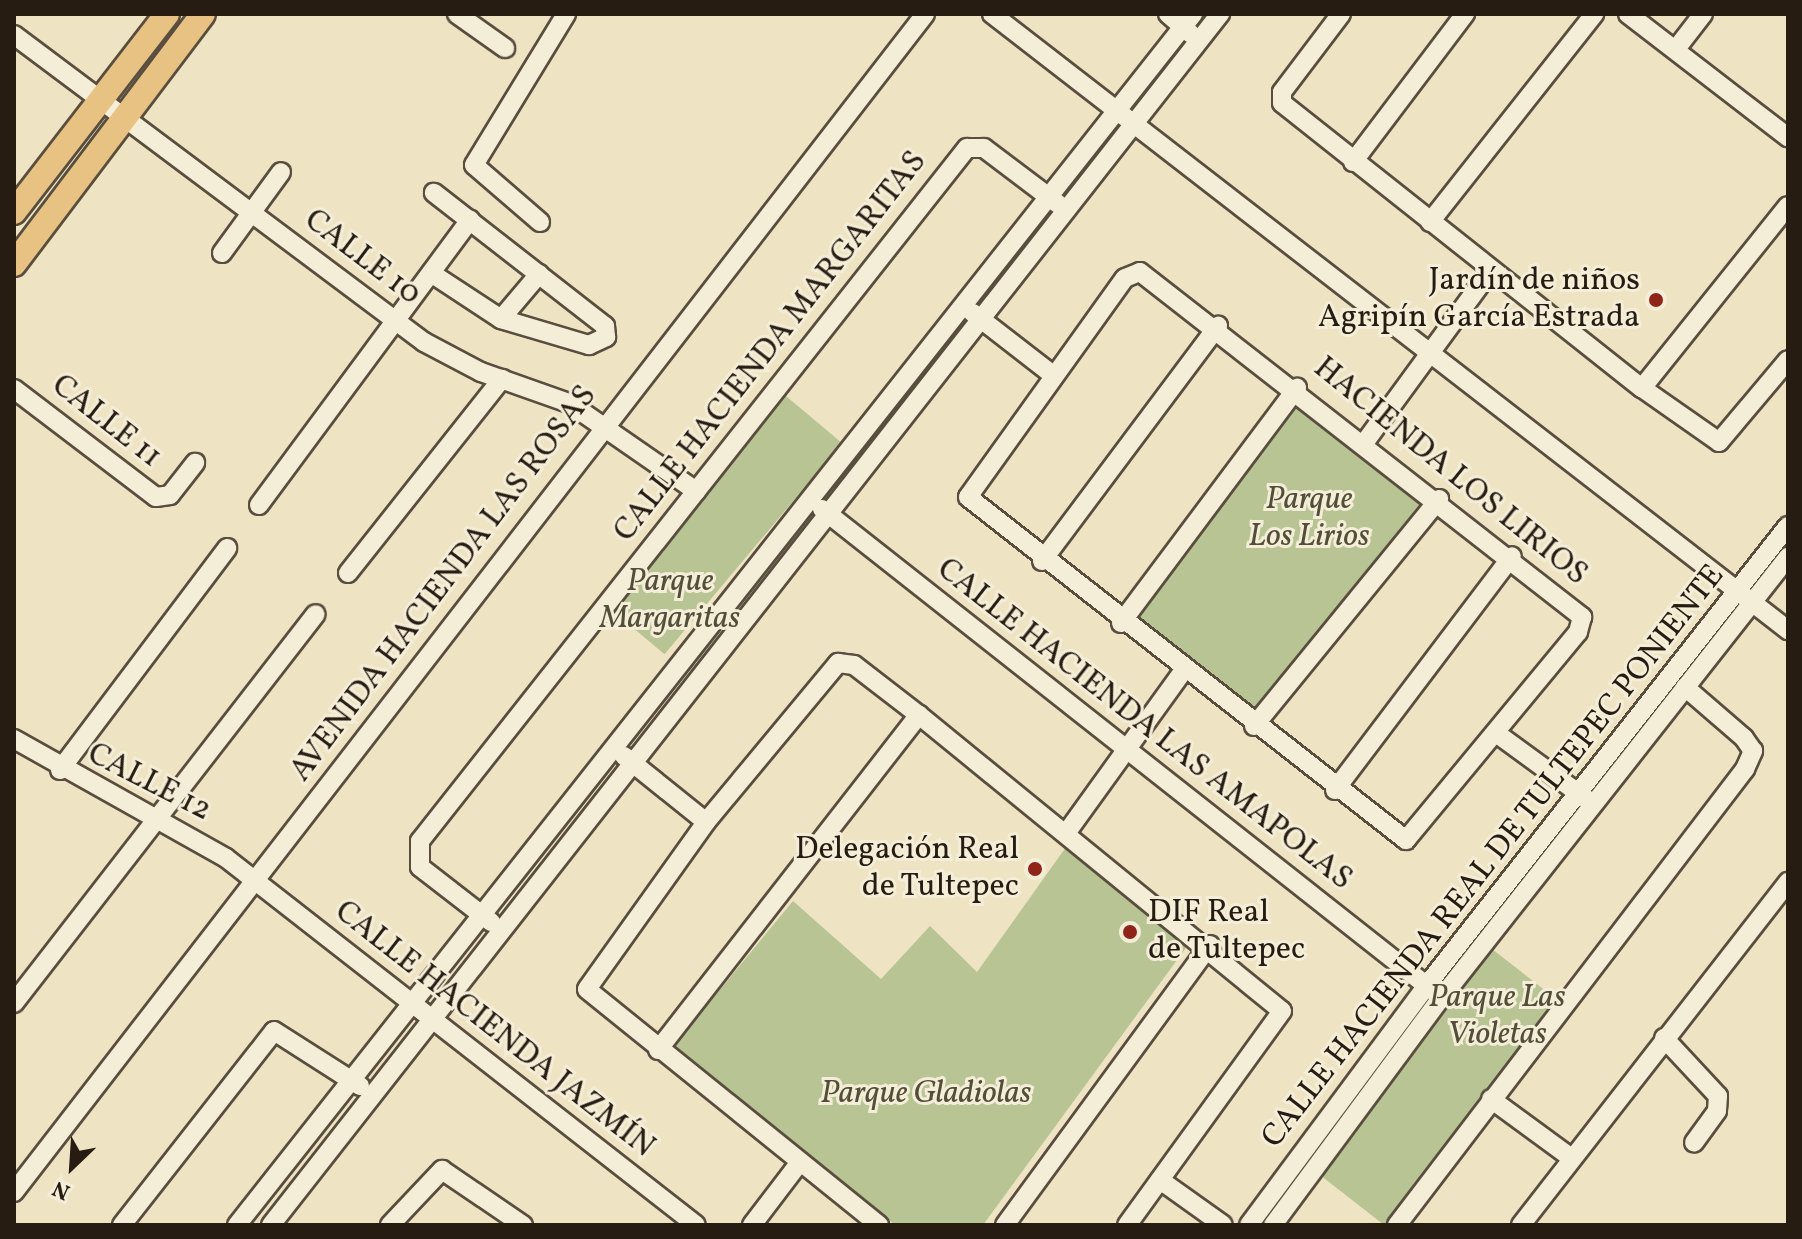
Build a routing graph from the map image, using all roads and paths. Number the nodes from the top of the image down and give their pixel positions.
1 (167, 14) edge
2 (203, 14) edge
3 (457, 14) edge
4 (566, 14) edge
5 (925, 14) edge
6 (992, 14) edge
7 (1168, 14) edge
8 (1220, 14) edge
9 (1341, 14) edge
10 (1465, 14) edge
11 (1594, 14) edge
12 (1628, 14) edge
13 (1703, 14) edge
14 (1188, 21) edge
15 (14, 35) edge
16 (1199, 42) junction
17 (505, 48) dead end
18 (1676, 49) junction
19 (99, 101) junction
20 (1117, 110) junction
21 (124, 121) junction
22 (1134, 124) junction
23 (1788, 137) edge
24 (1353, 162) junction
25 (281, 172) dead end
26 (434, 193) dead end
27 (1049, 197) junction
28 (1788, 206) edge
29 (1066, 211) junction
30 (14, 212) edge
31 (253, 214) junction
32 (470, 220) junction
33 (540, 222) dead end
34 (1430, 222) junction
35 (222, 253) dead end
36 (14, 264) edge
37 (1491, 270) junction
38 (431, 273) junction
39 (539, 274) junction
40 (963, 305) junction
41 (501, 319) junction
42 (981, 319) junction
43 (397, 321) junction
44 (1218, 326) junction
45 (1430, 352) junction
46 (1788, 360) edge
47 (1053, 375) junction
48 (502, 379) junction
49 (1297, 388) junction
50 (1642, 388) junction
51 (14, 389) edge
52 (604, 422) junction
53 (1365, 442) junction
54 (195, 463) dead end
55 (696, 491) junction
56 (810, 499) junction
57 (1439, 499) junction
58 (259, 505) dead end
59 (828, 514) junction
60 (1788, 526) edge
61 (227, 548) dead end
62 (1512, 556) junction
63 (1788, 557) edge
64 (1042, 561) junction
65 (348, 573) dead end
66 (1737, 590) junction
67 (1753, 602) junction
68 (316, 614) dead end
69 (1121, 623) junction
70 (1788, 630) edge
71 (1183, 671) junction
72 (1685, 687) junction
73 (919, 715) junction
74 (1254, 726) junction
75 (1496, 733) junction
76 (14, 739) edge
77 (614, 748) junction
78 (1126, 749) junction
79 (633, 763) junction
80 (60, 770) junction
81 (1335, 790) junction
82 (1586, 798) junction
83 (153, 819) junction
84 (706, 822) junction
85 (1067, 832) junction
86 (1788, 882) edge
87 (255, 883) junction
88 (482, 915) junction
89 (502, 931) junction
90 (1210, 945) junction
91 (1434, 991) junction
92 (14, 1003) edge
93 (412, 1004) junction
94 (432, 1020) junction
95 (1664, 1038) junction
96 (658, 1050) junction
97 (352, 1080) junction
98 (373, 1095) junction
99 (1491, 1099) junction
100 (1694, 1143) dead end
101 (1570, 1157) junction
102 (800, 1162) junction
103 (1160, 1180) junction
104 (14, 1192) edge
105 (516, 1223) edge
106 (122, 1225) edge
107 (237, 1225) edge
108 (271, 1225) edge
109 (390, 1225) edge
110 (696, 1225) edge
111 (752, 1225) edge
112 (879, 1225) edge
113 (1005, 1225) edge
114 (1127, 1225) edge
115 (1223, 1225) edge
116 (1249, 1225) edge
117 (1273, 1225) edge
118 (1397, 1225) edge
119 (1521, 1225) edge

1 - 19 main road
2 - 21 main road
3 - 17 street
4 - 33 street
5 - 52 street, AVENIDA HACIENDA LAS ROSAS
6 - 20 street
7 - 14 street
8 - 16 street
9 - 24 street
10 - 24 street
11 - 34 street
12 - 18 street
13 - 18 street
14 - 16 street
14 - 20 street
15 - 19 street, CALLE 10
16 - 22 street
18 - 23 street
19 - 21 street, CALLE 10
19 - 30 main road
20 - 22 street
20 - 27 street
21 - 31 street, CALLE 10
21 - 36 main road
22 - 29 street
22 - 45 street
24 - 34 street
25 - 31 street
26 - 32 street
27 - 29 street, CALLE HACIENDA MARGARITAS
27 - 40 street
27 - 55 street, CALLE HACIENDA MARGARITAS
28 - 50 street
29 - 42 street
31 - 35 street
31 - 43 street, CALLE 10
32 - 38 street
32 - 39 street
34 - 37 street
37 - 45 street
37 - 50 street
38 - 41 street
38 - 43 street
39 - 41 street
39 - 41 street
40 - 42 street
40 - 56 street
42 - 47 street
42 - 59 street
43 - 48 street, CALLE 10
43 - 58 street
44 - 47 street, HACIENDA LOS LIRIOS
44 - 49 street, HACIENDA LOS LIRIOS
44 - 64 street
45 - 53 street
45 - 66 street
46 - 50 street
47 - 64 street, HACIENDA LOS LIRIOS
48 - 52 street, CALLE 10
48 - 65 street
49 - 53 street, HACIENDA LOS LIRIOS
49 - 69 street
51 - 54 street, CALLE 11
52 - 55 street, CALLE 10
52 - 87 street, AVENIDA HACIENDA LAS ROSAS
53 - 57 street, HACIENDA LOS LIRIOS
55 - 88 street, CALLE HACIENDA MARGARITAS
56 - 59 street, CALLE HACIENDA LAS AMAPOLAS
56 - 77 street
57 - 62 street, HACIENDA LOS LIRIOS
57 - 74 street
59 - 78 street, CALLE HACIENDA LAS AMAPOLAS
59 - 79 street
60 - 66 street, CALLE HACIENDA REAL DE TULTEPEC PONIENTE
61 - 80 street
62 - 75 street, HACIENDA LOS LIRIOS
62 - 81 street
63 - 67 street, CALLE HACIENDA REAL DE TULTEPEC PONIENTE
64 - 69 street, HACIENDA LOS LIRIOS
66 - 67 street
66 - 82 street, CALLE HACIENDA REAL DE TULTEPEC PONIENTE
67 - 70 street
67 - 72 street, CALLE HACIENDA REAL DE TULTEPEC PONIENTE
68 - 83 street
69 - 71 street, HACIENDA LOS LIRIOS
71 - 74 street, HACIENDA LOS LIRIOS
71 - 78 street
72 - 82 street, CALLE HACIENDA REAL DE TULTEPEC PONIENTE
72 - 99 street
73 - 84 street
73 - 85 street
73 - 96 street
74 - 81 street, HACIENDA LOS LIRIOS
75 - 81 street, HACIENDA LOS LIRIOS
75 - 82 street
76 - 80 street, CALLE 12
77 - 79 street
77 - 88 street
78 - 85 street
78 - 91 street, CALLE HACIENDA LAS AMAPOLAS
79 - 84 street
79 - 89 street
80 - 83 street, CALLE 12
82 - 91 street, CALLE HACIENDA REAL DE TULTEPEC PONIENTE
83 - 87 street, CALLE 12
83 - 92 street
84 - 96 street
85 - 90 street
86 - 95 street
87 - 93 street, CALLE HACIENDA JAZMÍN
87 - 104 street, AVENIDA HACIENDA LAS ROSAS
88 - 89 street, CALLE HACIENDA MARGARITAS
88 - 93 street
89 - 94 street
90 - 103 street
90 - 113 street
91 - 116 street, CALLE HACIENDA REAL DE TULTEPEC PONIENTE
91 - 117 street, CALLE HACIENDA REAL DE TULTEPEC PONIENTE
93 - 94 street, CALLE HACIENDA JAZMÍN
93 - 97 street
94 - 98 street
94 - 110 street, CALLE HACIENDA JAZMÍN
95 - 100 street
95 - 101 street
96 - 102 street
97 - 98 street
97 - 106 street
97 - 107 street
98 - 108 street
99 - 101 street
99 - 118 street
101 - 119 street
102 - 111 street
102 - 112 street
103 - 114 street
103 - 115 street
105 - 109 street

